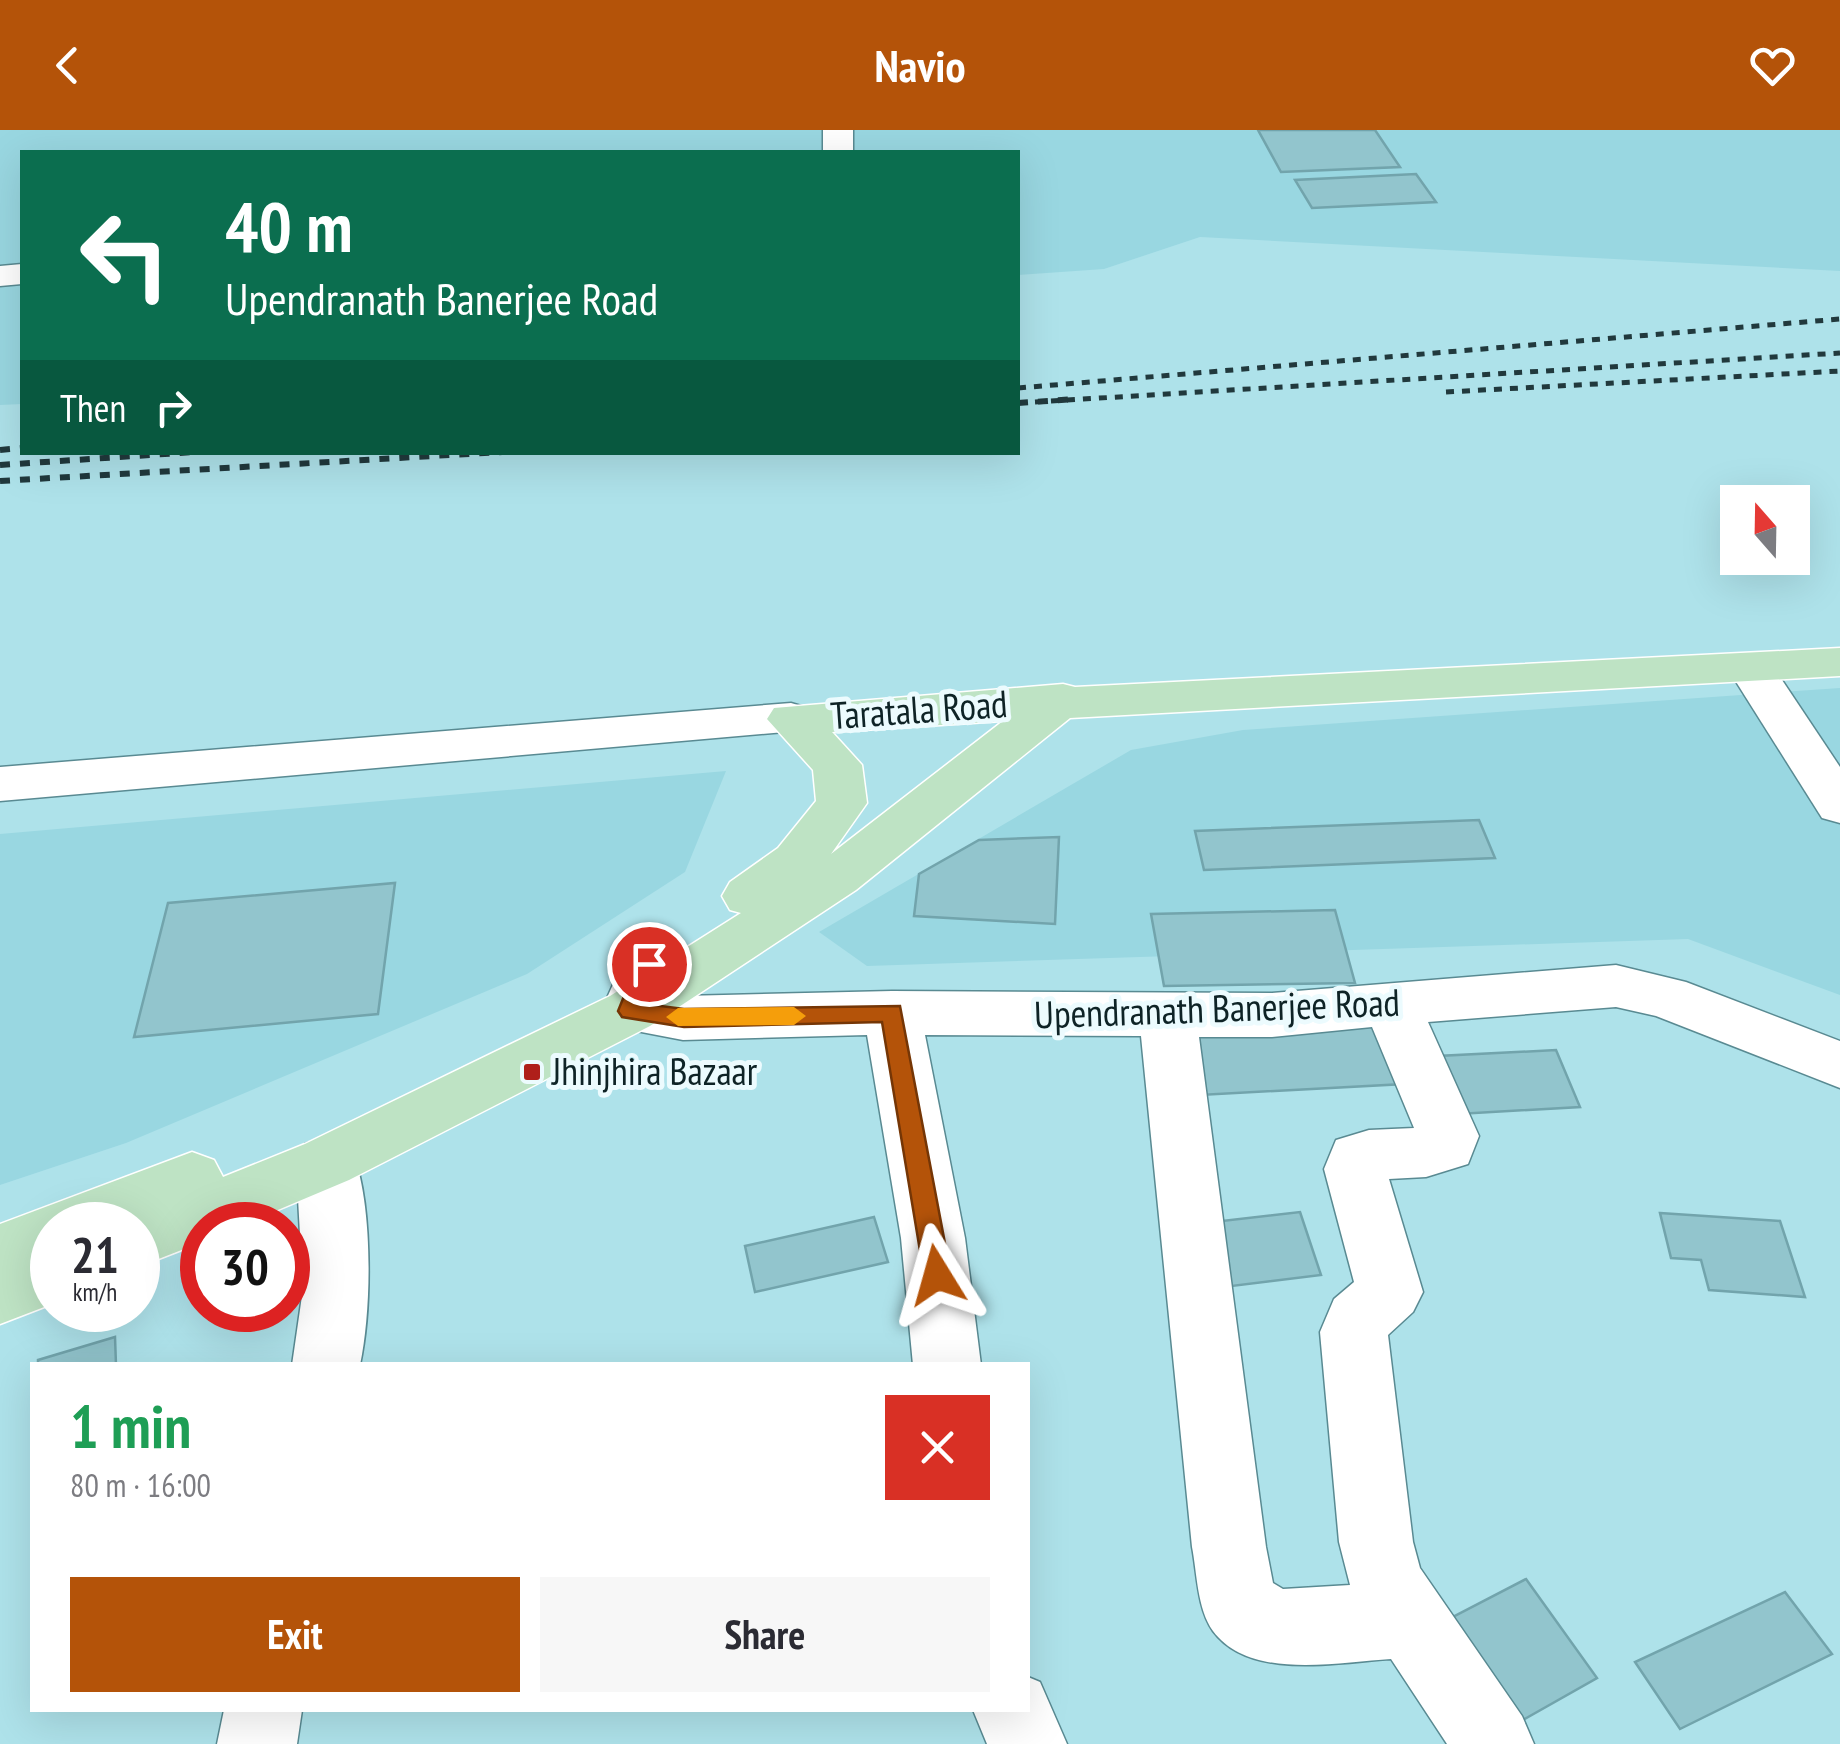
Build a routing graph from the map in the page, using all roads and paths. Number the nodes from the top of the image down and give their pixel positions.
1 (1840, 662) edge
2 (1751, 669) junction
3 (1063, 699) junction
4 (791, 719) junction
5 (0, 784) edge
6 (1840, 806) edge
7 (639, 987) junction
8 (1392, 1006) junction
9 (892, 1012) junction
10 (1168, 1015) junction
11 (1840, 1065) edge
12 (327, 1162) junction
13 (129, 1202) edge
14 (160, 1231) edge
15 (30, 1240) edge
16 (0, 1252) edge
17 (30, 1283) edge
18 (0, 1295) edge
19 (327, 1362) edge
20 (947, 1362) edge
21 (1409, 1620) junction
22 (263, 1712) edge
23 (1013, 1712) edge
24 (257, 1744) edge
25 (1026, 1744) edge
26 (1494, 1744) edge

1 - 2 main road, Taratala Road
2 - 3 main road, Taratala Road
2 - 6 street
3 - 4 main road, Taratala Road
3 - 7 main road
4 - 5 street, Taratala Road
4 - 7 main road
7 - 9 street, Upendranath Banerjee Road
7 - 12 main road
7 - 13 main road
8 - 10 street, Upendranath Banerjee Road
8 - 11 street, Upendranath Banerjee Road
8 - 21 street
9 - 10 street, Upendranath Banerjee Road
9 - 20 street
10 - 21 street
12 - 14 main road
12 - 19 street
15 - 16 main road
17 - 18 main road
21 - 26 street
22 - 24 street
23 - 25 street

